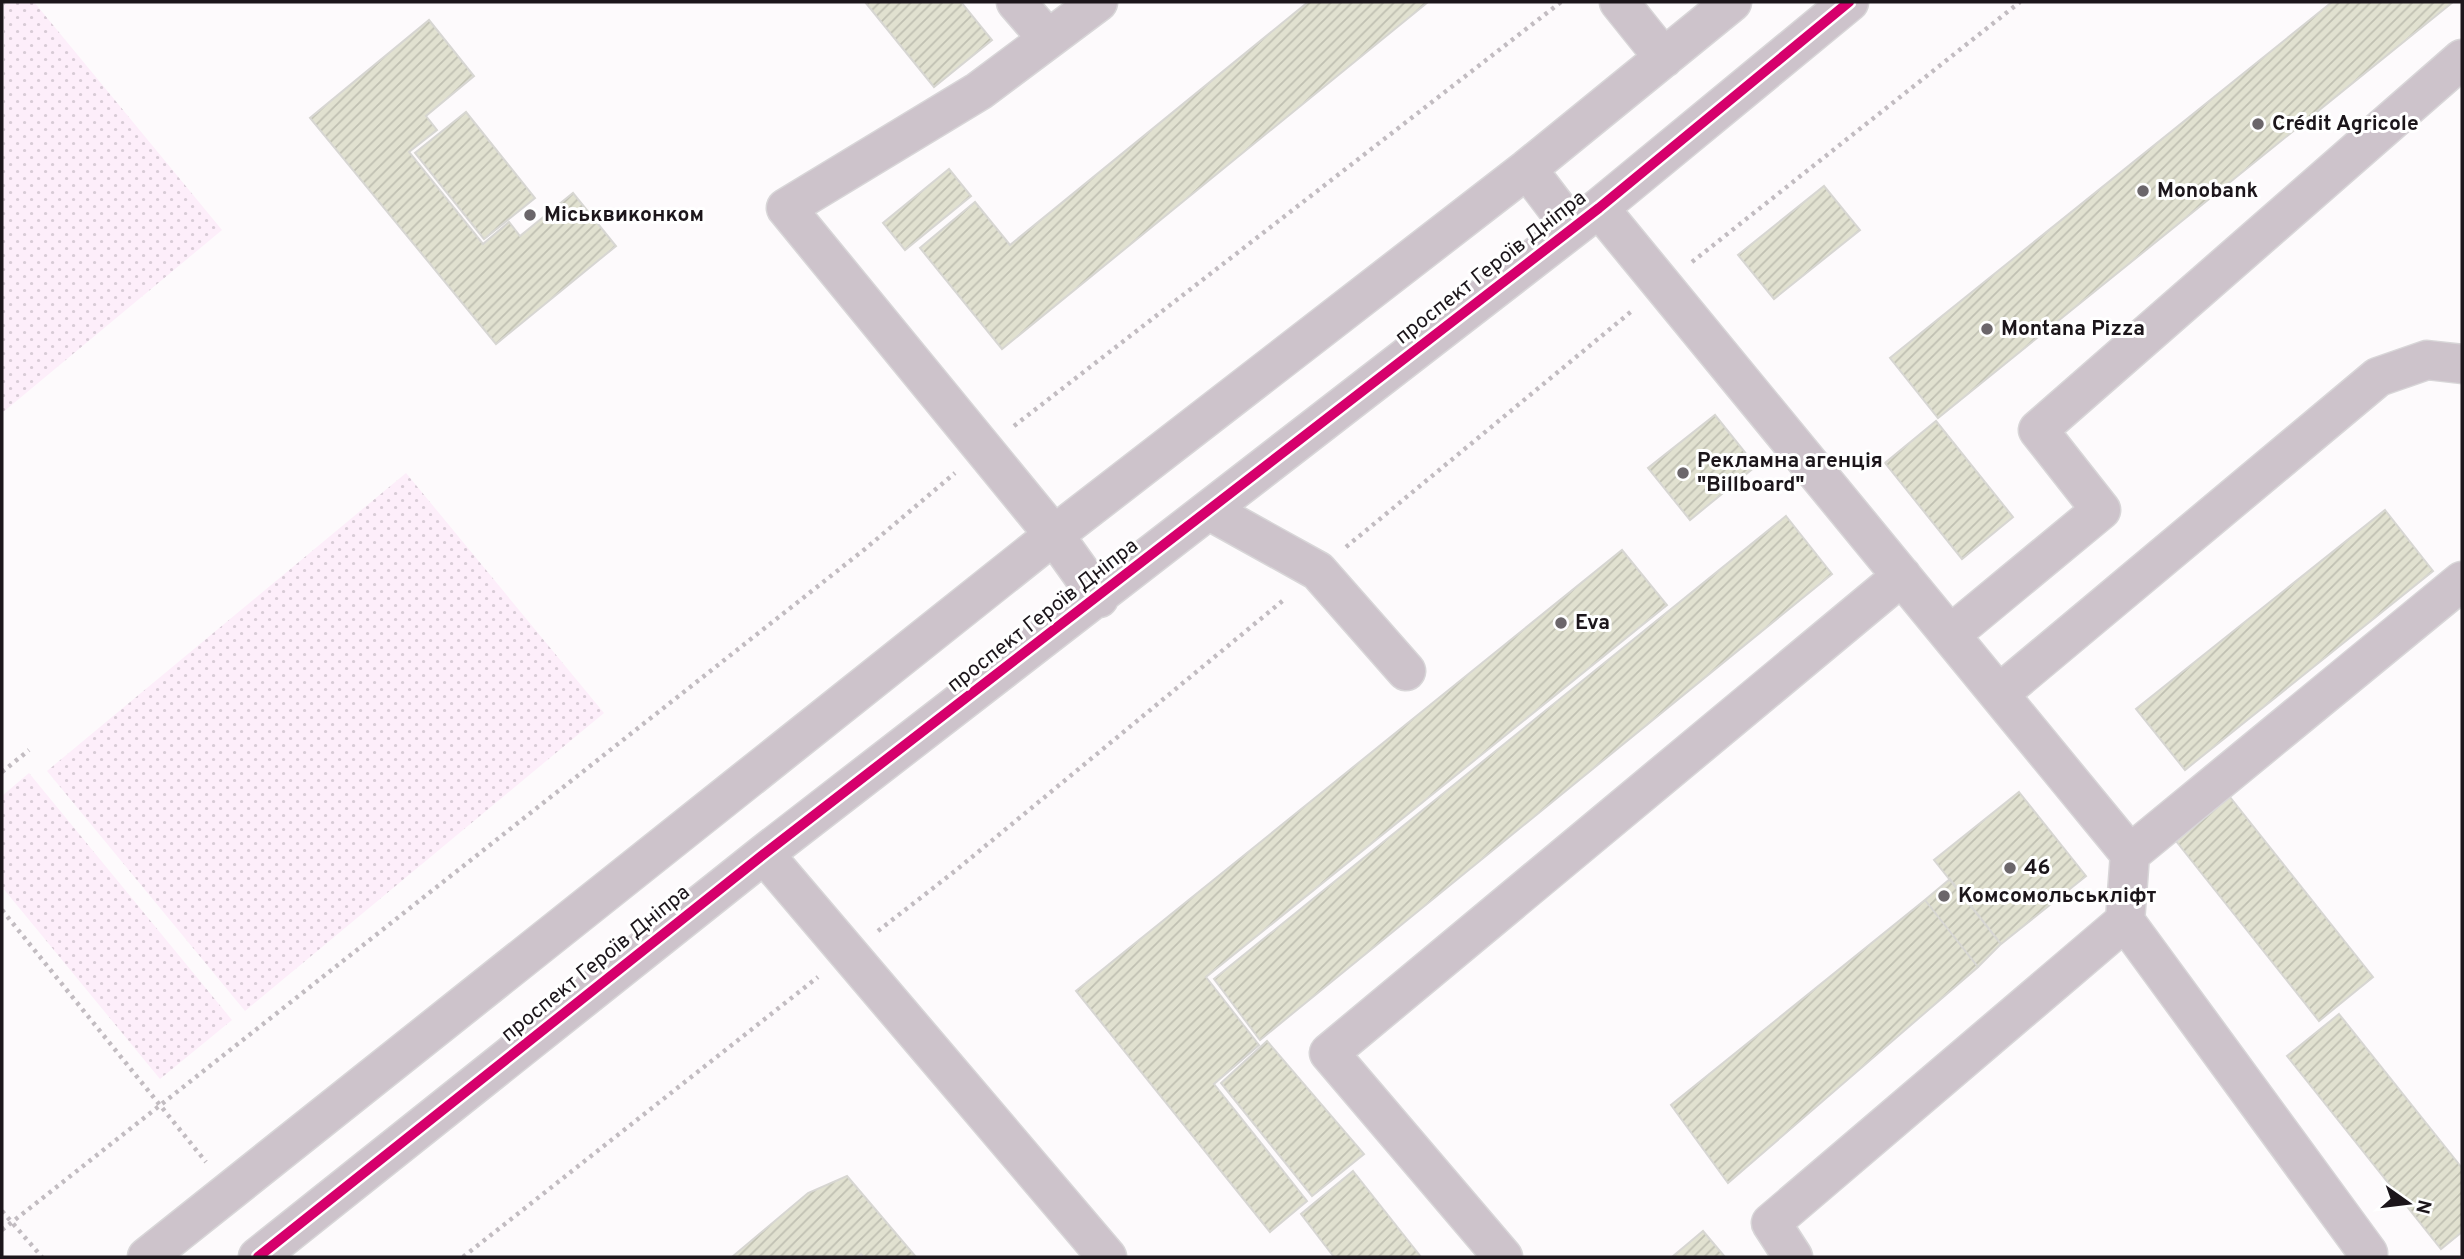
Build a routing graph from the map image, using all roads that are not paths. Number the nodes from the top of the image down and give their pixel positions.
1 (1016, 2) edge
2 (1098, 2) edge
3 (1619, 2) edge
4 (1732, 2) edge
5 (1849, 2) edge
6 (1048, 39) junction
7 (1664, 58) junction
8 (2462, 59) edge
9 (1527, 169) junction
10 (1586, 218) junction
11 (2462, 364) edge
12 (1210, 512) junction
13 (1054, 535) junction
14 (1902, 576) junction
15 (2462, 581) edge
16 (1099, 598) junction
17 (1950, 635) junction
18 (1406, 671) dead end
19 (1999, 694) junction
20 (764, 854) junction
21 (2130, 854) junction
22 (2125, 921) junction
23 (2368, 1253) dead end
24 (147, 1257) edge
25 (258, 1257) edge
26 (1105, 1257) edge
27 (1503, 1257) edge
28 (1793, 1257) edge

1 - 6 street
2 - 6 street
3 - 7 street
4 - 7 street
5 - 10 street, проспект Героїв Дніпра
6 - 13 street, проспект Героїв Дніпра
7 - 9 street
8 - 17 street
9 - 10 street, проспект Героїв Дніпра
9 - 13 street
10 - 12 street, проспект Героїв Дніпра
10 - 14 street
11 - 19 street
12 - 16 street, проспект Героїв Дніпра
12 - 18 street
13 - 16 street, проспект Героїв Дніпра
13 - 24 street
14 - 17 street
14 - 27 street
15 - 21 street
16 - 20 street, проспект Героїв Дніпра
17 - 19 street
19 - 21 street
20 - 25 street, проспект Героїв Дніпра
20 - 26 street
21 - 22 street
22 - 23 street
22 - 28 street

